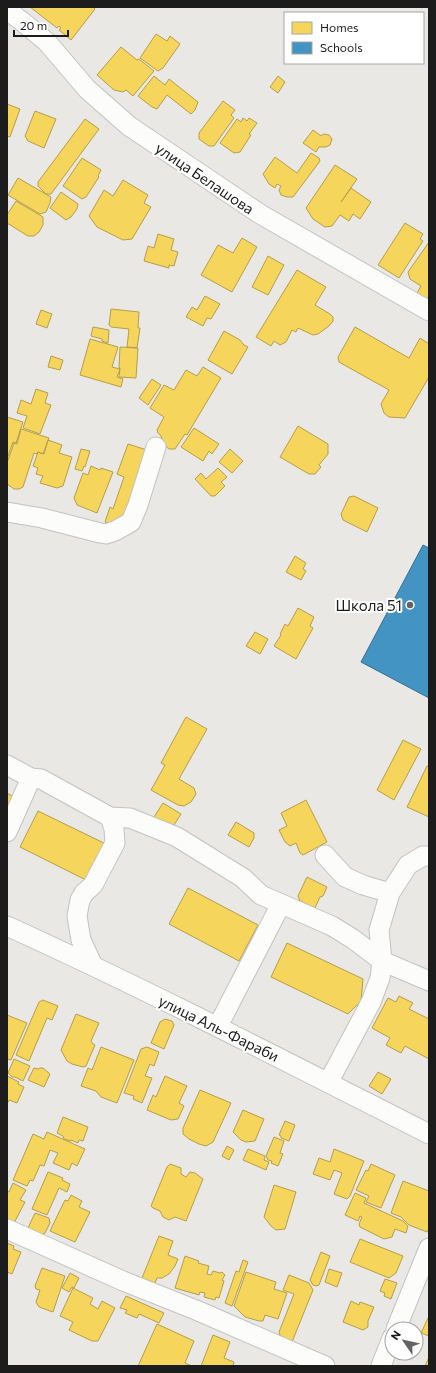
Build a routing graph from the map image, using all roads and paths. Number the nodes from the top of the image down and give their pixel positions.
1 (7, 10) edge
2 (429, 311) edge
3 (156, 447) dead end
4 (7, 512) edge
5 (7, 765) edge
6 (31, 778) junction
7 (110, 816) junction
8 (7, 832) edge
9 (325, 855) dead end
10 (429, 856) edge
11 (390, 892) junction
12 (281, 904) junction
13 (7, 926) edge
14 (382, 961) junction
15 (93, 966) junction
16 (428, 979) edge
17 (218, 1026) junction
18 (328, 1083) junction
19 (429, 1134) edge
20 (7, 1229) edge
21 (429, 1248) edge
22 (399, 1321) edge
23 (325, 1366) edge

1 - 2 street, улица Белашова
3 - 4 street
5 - 6 street
6 - 7 street
6 - 8 street
7 - 12 street
7 - 15 street
9 - 11 street
10 - 11 street
11 - 14 street
12 - 14 street
12 - 17 street
13 - 15 street, улица Аль-Фараби
14 - 16 street
14 - 18 street
15 - 17 street, улица Аль-Фараби
17 - 18 street, улица Аль-Фараби
18 - 19 street, улица Аль-Фараби
20 - 23 street
21 - 22 street

